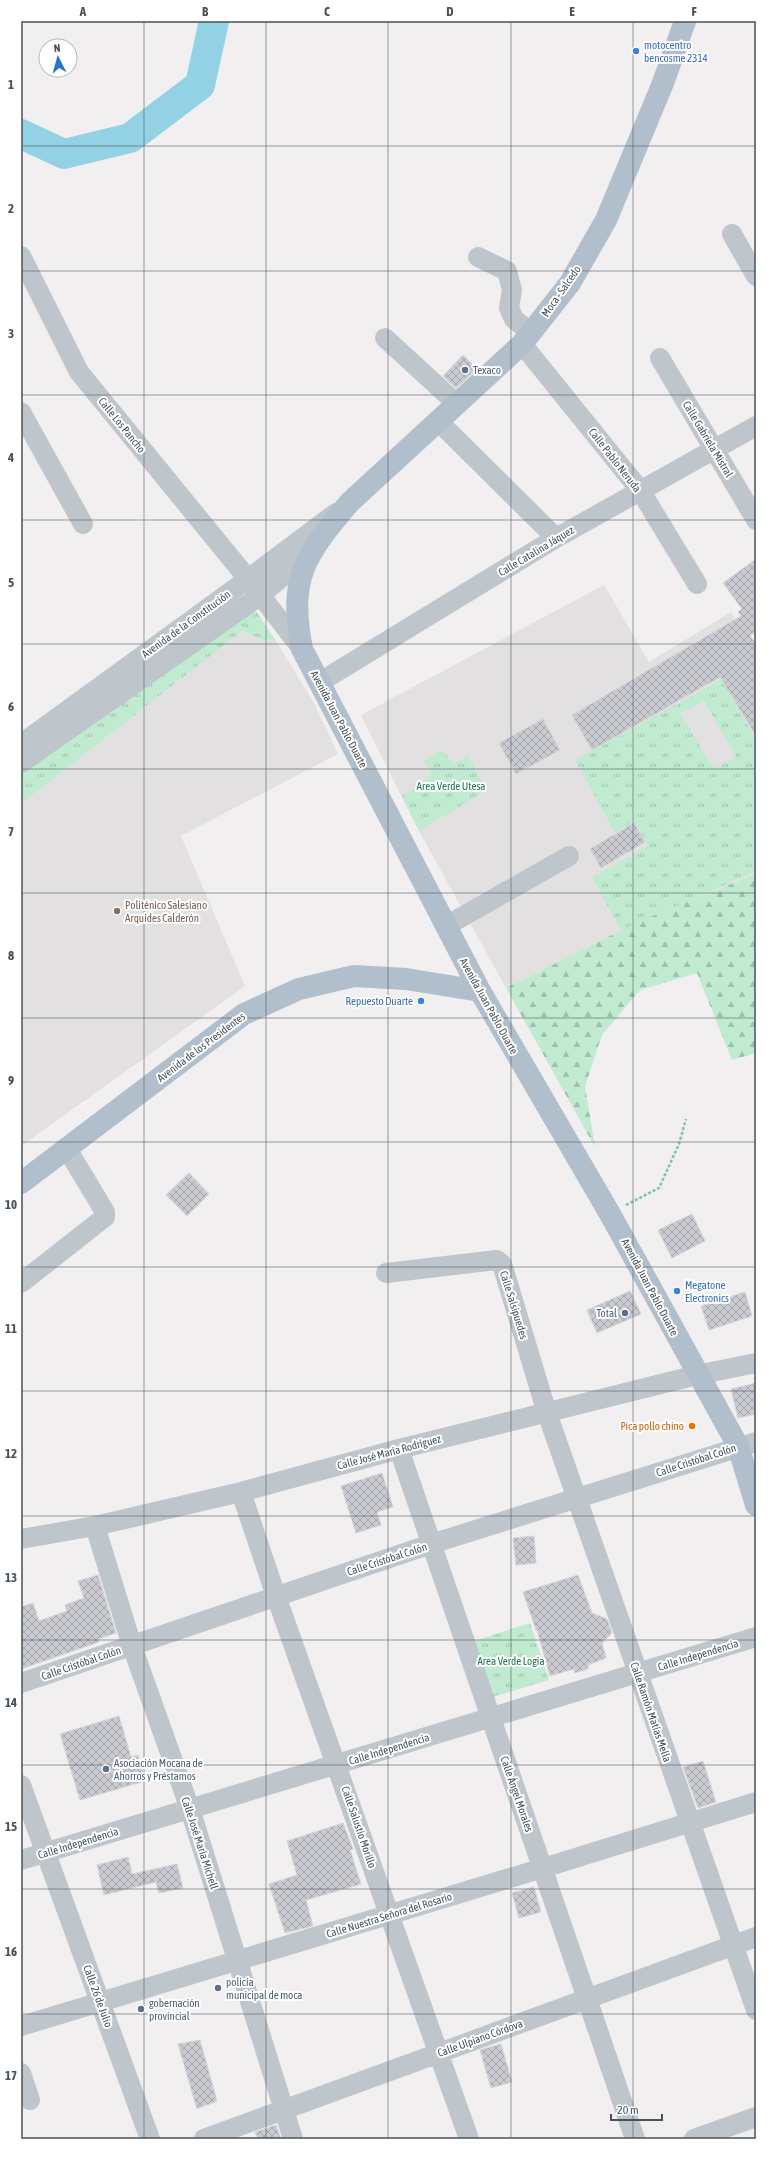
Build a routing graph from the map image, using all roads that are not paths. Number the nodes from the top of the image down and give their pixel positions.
1 (685, 21) edge
2 (732, 234) dead end
3 (21, 256) edge
4 (478, 257) dead end
5 (756, 276) edge
6 (385, 338) dead end
7 (526, 338) junction
8 (660, 358) dead end
9 (456, 404) junction
10 (21, 412) edge
11 (438, 421) junction
12 (756, 426) edge
13 (715, 448) junction
14 (640, 490) junction
15 (350, 502) junction
16 (756, 520) edge
17 (83, 524) dead end
18 (556, 538) junction
19 (310, 553) junction
20 (248, 579) junction
21 (697, 584) dead end
22 (261, 595) junction
23 (302, 649) junction
24 (320, 682) junction
25 (21, 744) edge
26 (21, 763) edge
27 (569, 856) dead end
28 (446, 926) junction
29 (480, 991) junction
30 (67, 1149) junction
31 (21, 1183) edge
32 (386, 1273) dead end
33 (21, 1283) edge
34 (756, 1363) edge
35 (697, 1375) junction
36 (547, 1413) junction
37 (747, 1444) edge
38 (399, 1449) junction
39 (241, 1492) junction
40 (577, 1499) junction
41 (756, 1505) edge
42 (94, 1526) junction
43 (21, 1539) edge
44 (431, 1544) junction
45 (276, 1596) junction
46 (756, 1637) edge
47 (132, 1646) junction
48 (638, 1673) junction
49 (21, 1683) edge
50 (491, 1718) junction
51 (337, 1765) junction
52 (21, 1785) edge
53 (756, 1802) edge
54 (190, 1809) junction
55 (689, 1822) junction
56 (46, 1853) junction
57 (21, 1860) edge
58 (542, 1868) junction
59 (390, 1914) junction
60 (756, 1937) edge
61 (733, 1945) junction
62 (237, 1960) junction
63 (587, 1999) junction
64 (100, 2002) junction
65 (756, 2010) edge
66 (21, 2026) edge
67 (438, 2053) junction
68 (21, 2073) edge
69 (30, 2100) dead end
70 (284, 2110) junction
71 (756, 2117) edge
72 (150, 2139) edge
73 (204, 2139) edge
74 (293, 2139) edge
75 (469, 2139) edge
76 (635, 2139) edge
77 (694, 2139) edge

1 - 7 main road, Moca - Salcedo
2 - 5 street
3 - 20 street, Calle Los Pancho
4 - 7 street, Calle Pablo Neruda
6 - 9 street
7 - 9 main road, Moca - Salcedo
7 - 14 street, Calle Pablo Neruda
8 - 13 street, Calle Gabriela Mistral
9 - 11 main road, Moca - Salcedo
10 - 17 street
11 - 15 main road, Moca - Salcedo
11 - 18 street
12 - 13 street, Calle Catalina Jáquez
13 - 14 street, Calle Catalina Jáquez
13 - 16 street, Calle Gabriela Mistral
14 - 18 street, Calle Catalina Jáquez
14 - 21 street, Calle Pablo Neruda
15 - 19 main road, Avenida Juan Pablo Duarte
15 - 20 street, Avenida de la Constitución
18 - 24 street, Calle Catalina Jáquez
19 - 22 street, Avenida de la Constitución
19 - 23 main road, Avenida Juan Pablo Duarte
20 - 22 street, Calle Los Pancho
20 - 25 street, Avenida de la Constitución
22 - 23 street, Calle Los Pancho
22 - 26 street, Avenida de la Constitución
23 - 24 main road, Avenida Juan Pablo Duarte
24 - 28 main road, Avenida Juan Pablo Duarte
27 - 28 street
28 - 29 main road, Avenida Juan Pablo Duarte
29 - 30 main road, Avenida de los Presidentes
29 - 35 main road, Avenida Juan Pablo Duarte
30 - 31 main road, Avenida de los Presidentes
30 - 33 street
32 - 36 street, Calle Salsipuedes
34 - 35 street, Calle José María Rodríguez
35 - 36 street, Calle José María Rodríguez
35 - 37 main road, Avenida Juan Pablo Duarte
36 - 38 street, Calle José María Rodríguez
36 - 40 street, Calle Ramón Matías Mella
37 - 40 street, Calle Cristóbal Colón
37 - 41 main road, Avenida Juan Pablo Duarte
38 - 39 street, Calle José María Rodríguez
38 - 44 street, Calle Ángel Morales
39 - 42 street, Calle José María Rodríguez
39 - 45 street, Calle Salustio Morillo
40 - 44 street, Calle Cristóbal Colón
40 - 48 street, Calle Ramón Matías Mella
42 - 43 street, Calle José María Rodríguez
42 - 47 street, Calle José María Michell
44 - 45 street, Calle Cristóbal Colón
44 - 50 street, Calle Ángel Morales
45 - 47 street, Calle Cristóbal Colón
45 - 51 street, Calle Salustio Morillo
46 - 48 street, Calle Independencia
47 - 49 street, Calle Cristóbal Colón
47 - 54 street, Calle José María Michell
48 - 50 street, Calle Independencia
48 - 55 street, Calle Ramón Matías Mella
50 - 51 street, Calle Independencia
50 - 58 street, Calle Ángel Morales
51 - 54 street, Calle Independencia
51 - 59 street, Calle Salustio Morillo
52 - 56 street, Calle 26 de Julio
53 - 55 street, Calle Nuestra Señora del Rosario
54 - 56 street, Calle Independencia
54 - 62 street, Calle José María Michell
55 - 58 street, Calle Nuestra Señora del Rosario
55 - 61 street, Calle Ramón Matías Mella
56 - 57 street, Calle Independencia
56 - 64 street, Calle 26 de Julio
58 - 59 street, Calle Nuestra Señora del Rosario
58 - 63 street, Calle Ángel Morales
59 - 62 street, Calle Nuestra Señora del Rosario
59 - 67 street, Calle Salustio Morillo
60 - 61 street, Calle Ulpiano Córdova
61 - 63 street, Calle Ulpiano Córdova
61 - 65 street, Calle Ramón Matías Mella
62 - 64 street, Calle Nuestra Señora del Rosario
62 - 70 street, Calle José María Michell
63 - 67 street, Calle Ulpiano Córdova
63 - 76 street, Calle Ángel Morales
64 - 66 street, Calle Nuestra Señora del Rosario
64 - 72 street, Calle 26 de Julio
67 - 70 street, Calle Ulpiano Córdova
67 - 75 street, Calle Salustio Morillo
68 - 69 street
70 - 73 street, Calle Ulpiano Córdova
70 - 74 street, Calle José María Michell
71 - 77 street

